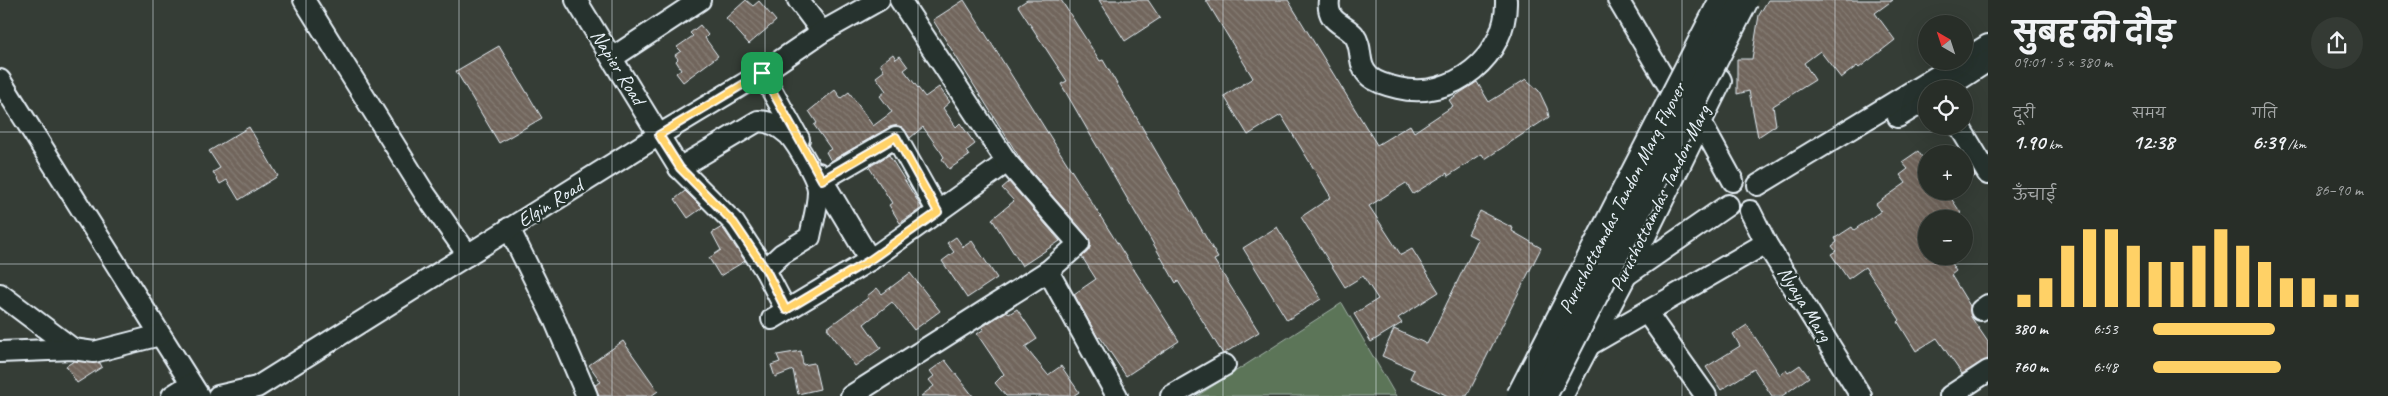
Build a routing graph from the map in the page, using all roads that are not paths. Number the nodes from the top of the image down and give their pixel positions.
1 (304, 0) edge
2 (576, 0) edge
3 (700, 0) edge
4 (798, 0) edge
5 (879, 0) edge
6 (900, 0) edge
7 (1329, 0) edge
8 (1506, 0) edge
9 (1618, 0) edge
10 (1710, 0) edge
11 (1723, 0) edge
12 (1745, 0) edge
13 (1759, 0) edge
14 (822, 32) junction
15 (1988, 45) edge
16 (1973, 55) edge
17 (612, 58) junction
18 (1988, 61) edge
19 (1949, 70) edge
20 (762, 73) junction
21 (0, 80) edge
22 (1959, 80) edge
23 (1668, 85) junction
24 (1918, 105) edge
25 (1699, 119) junction
26 (659, 135) junction
27 (1964, 135) edge
28 (1007, 162) junction
29 (680, 168) junction
30 (1988, 174) edge
31 (822, 180) junction
32 (1733, 181) junction
33 (1756, 197) junction
34 (1728, 205) junction
35 (938, 212) junction
36 (509, 228) junction
37 (1766, 243) junction
38 (468, 255) junction
39 (870, 260) junction
40 (766, 270) junction
41 (1048, 271) junction
42 (1621, 279) junction
43 (0, 294) edge
44 (1647, 313) junction
45 (160, 334) junction
46 (1584, 348) junction
47 (73, 349) junction
48 (0, 352) edge
49 (1225, 365) dead end
50 (1988, 371) edge
51 (195, 390) edge
52 (853, 395) edge
53 (172, 396) edge
54 (218, 396) edge
55 (587, 396) edge
56 (1117, 396) edge
57 (1171, 396) edge
58 (1507, 396) edge
59 (1520, 396) edge
60 (1543, 396) edge
61 (1559, 396) edge
62 (1706, 396) edge
63 (1862, 396) edge
64 (1950, 396) edge

1 - 38 street
2 - 17 street, Napier Road
3 - 17 street
4 - 14 street
5 - 14 street, Elgin Road
6 - 28 street
7 - 8 street
9 - 23 street
10 - 23 main road, Purushottamdas Tandon Marg
11 - 59 main road, Purushottamdas Tandon Marg Flyover, bridge
12 - 60 main road, Purushottamdas Tandon Marg Flyover, bridge
13 - 25 main road, Purushottamdas Tandon Marg
14 - 20 street, Elgin Road
15 - 16 street
17 - 26 street, Napier Road
18 - 22 street
19 - 33 street
20 - 26 street, Elgin Road
20 - 31 street
21 - 45 street
23 - 25 street
23 - 58 main road, Purushottamdas Tandon Marg
24 - 33 street
25 - 32 street
25 - 42 main road, Purushottamdas Tandon Marg
26 - 29 street, Napier Road
26 - 36 street, Elgin Road
27 - 30 street
28 - 35 street
28 - 41 street
29 - 40 street, Napier Road
29 - 40 street
31 - 35 street
31 - 39 street
32 - 33 street
32 - 34 street
33 - 34 street
33 - 37 street, Nyaya Marg
34 - 42 street
35 - 39 street
36 - 38 street, Elgin Road
36 - 55 street
37 - 44 street
37 - 63 street, Nyaya Marg
38 - 54 street, Elgin Road
39 - 40 street, Napier Road
41 - 52 street
41 - 56 street
42 - 46 main road, Purushottamdas Tandon Marg
43 - 47 street
44 - 46 street
44 - 62 street
45 - 47 street
45 - 51 street
46 - 61 main road, Purushottamdas Tandon Marg
47 - 48 street
49 - 57 street
50 - 64 street
51 - 53 street

